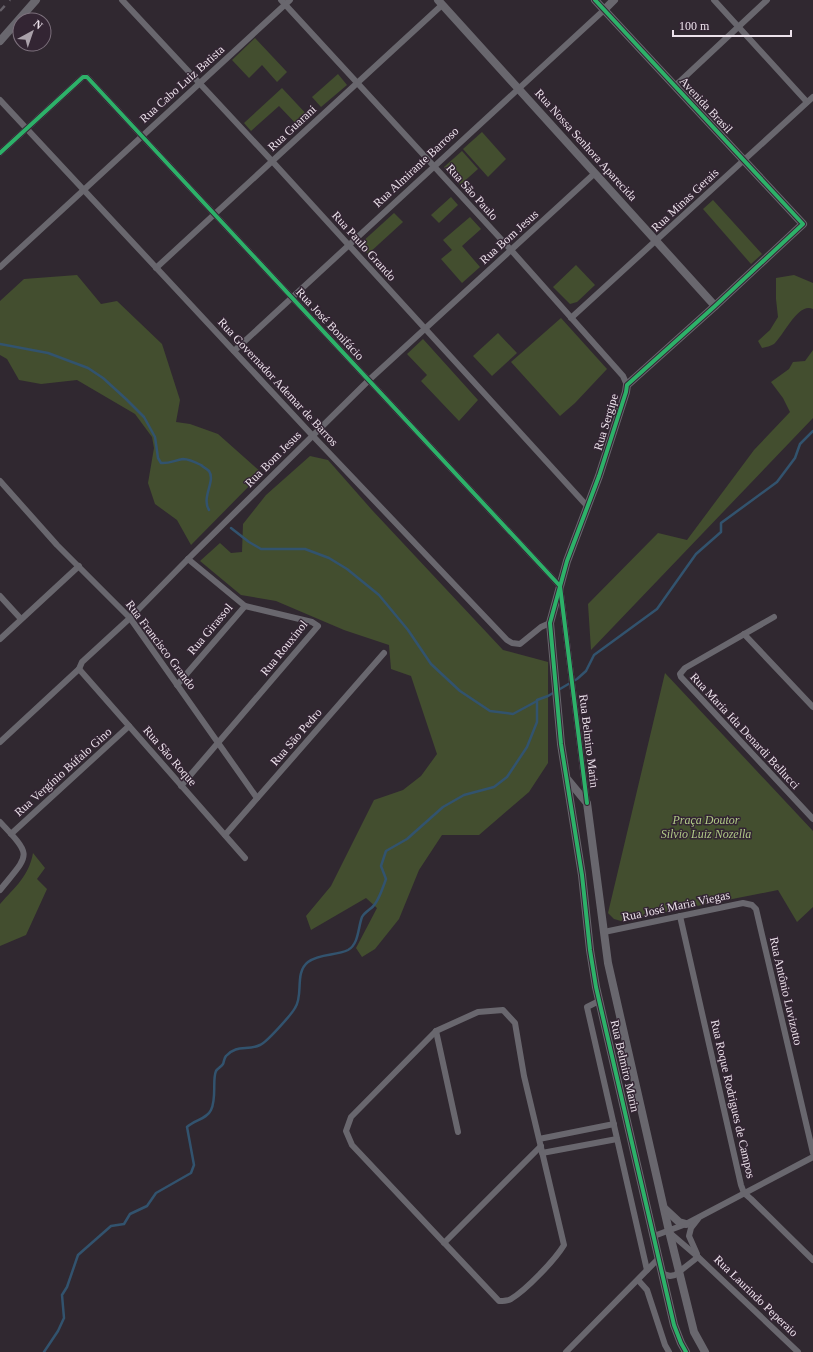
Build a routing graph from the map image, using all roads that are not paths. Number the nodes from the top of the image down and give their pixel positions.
1 (36, 0) edge
2 (122, 0) edge
3 (290, 0) edge
4 (595, 0) edge
5 (614, 0) edge
6 (714, 0) edge
7 (767, 0) edge
8 (283, 2) edge
9 (440, 3) edge
10 (604, 10) junction
11 (738, 27) junction
12 (0, 41) edge
13 (357, 83) junction
14 (199, 84) junction
15 (675, 86) junction
16 (518, 88) junction
17 (813, 97) edge
18 (0, 100) edge
19 (807, 102) junction
20 (27, 129) junction
21 (142, 136) junction
22 (0, 152) edge
23 (744, 160) junction
24 (272, 161) junction
25 (434, 166) junction
26 (595, 173) junction
27 (83, 189) junction
28 (214, 214) junction
29 (803, 224) joint
30 (656, 241) junction
31 (348, 245) junction
32 (511, 250) junction
33 (0, 267) edge
34 (156, 268) junction
35 (292, 298) junction
36 (715, 306) junction
37 (572, 318) junction
38 (425, 329) junction
39 (234, 351) junction
40 (369, 380) junction
41 (626, 385) junction
42 (312, 435) junction
43 (0, 482) edge
44 (588, 507) junction
45 (188, 559) junction
46 (79, 566) junction
47 (560, 586) junction
48 (0, 596) edge
49 (245, 606) junction
50 (774, 617) dead end
51 (130, 618) junction
52 (21, 620) junction
53 (550, 623) junction
54 (744, 634) junction
55 (0, 639) edge
56 (384, 653) dead end
57 (79, 669) junction
58 (177, 685) junction
59 (813, 707) edge
60 (129, 726) junction
61 (0, 742) edge
62 (218, 743) junction
63 (568, 780) junction
64 (182, 786) junction
65 (257, 798) junction
66 (587, 803) junction
67 (813, 819) edge
68 (0, 822) edge
69 (11, 834) junction
70 (225, 835) junction
71 (245, 858) dead end
72 (0, 890) edge
73 (752, 905) joint
74 (680, 916) junction
75 (604, 932) junction
76 (599, 1001) junction
77 (436, 1031) junction
78 (614, 1124) junction
79 (458, 1132) dead end
80 (539, 1139) junction
81 (617, 1139) junction
82 (541, 1146) junction
83 (542, 1153) junction
84 (813, 1153) edge
85 (813, 1157) edge
86 (744, 1193) junction
87 (664, 1208) junction
88 (699, 1218) junction
89 (686, 1224) junction
90 (669, 1232) junction
91 (654, 1236) junction
92 (444, 1243) junction
93 (698, 1257) junction
94 (659, 1258) junction
95 (813, 1260) edge
96 (647, 1270) junction
97 (679, 1272) junction
98 (663, 1274) junction
99 (638, 1280) junction
100 (570, 1351) edge
101 (669, 1352) edge
102 (686, 1352) edge
103 (704, 1352) edge
104 (798, 1352) edge

1 - 12 street
2 - 14 street, Rua Paulo Grando
3 - 8 street, Rua Cabo Luiz Batista
4 - 10 street, Avenida Brasil
5 - 10 street, Rua Almirante Barroso
6 - 11 street
7 - 11 street
8 - 13 street, Rua São Paulo
8 - 14 street, Rua Cabo Luiz Batista
9 - 13 street, Rua Guarani
9 - 16 street, Rua Nossa Senhora Aparecida
10 - 15 street, Avenida Brasil
10 - 16 street, Rua Almirante Barroso
11 - 15 street
11 - 19 street
13 - 24 street, Rua Guarani
13 - 25 street, Rua São Paulo
14 - 21 street, Rua Cabo Luiz Batista
14 - 24 street, Rua Paulo Grando
15 - 23 street, Avenida Brasil
16 - 25 street, Rua Almirante Barroso
16 - 26 street, Rua Nossa Senhora Aparecida
17 - 19 street, Rua Minas Gerais
18 - 20 street, Rua Governador Ademar de Barros
19 - 23 street, Rua Minas Gerais
20 - 21 street, Rua José Bonifácio
20 - 22 street
20 - 27 street, Rua Governador Ademar de Barros
21 - 27 street, Rua Cabo Luiz Batista
21 - 28 street, Rua José Bonifácio
23 - 29 street, Avenida Brasil
23 - 30 street, Rua Minas Gerais
24 - 28 street, Rua Guarani
24 - 31 street, Rua Paulo Grando
25 - 31 street, Rua Almirante Barroso
25 - 32 street, Rua São Paulo
26 - 30 street, Rua Nossa Senhora Aparecida
26 - 32 street, Rua Bom Jesus
27 - 33 street, Rua Cabo Luiz Batista
27 - 34 street, Rua Governador Ademar de Barros
28 - 34 street, Rua Guarani
28 - 35 street, Rua José Bonifácio
29 - 36 street, Rua Sergipe
30 - 36 street, Rua Nossa Senhora Aparecida
30 - 37 street, Rua Minas Gerais
31 - 35 street, Rua Almirante Barroso
31 - 38 street, Rua Paulo Grando
32 - 37 street, Rua São Paulo
32 - 38 street, Rua Bom Jesus
34 - 39 street, Rua Governador Ademar de Barros
35 - 39 street, Rua Almirante Barroso
35 - 40 street, Rua José Bonifácio
36 - 41 street, Rua Sergipe
37 - 41 street, Rua São Paulo
38 - 40 street, Rua Bom Jesus
38 - 44 street, Rua Paulo Grando
39 - 42 street, Rua Governador Ademar de Barros
40 - 42 street, Rua Bom Jesus
40 - 47 street, Rua José Bonifácio
41 - 44 street, Rua Sergipe
42 - 45 street, Rua Bom Jesus
42 - 53 street, Rua Governador Ademar de Barros
43 - 46 street, Rua Francisco Grando
44 - 47 street, Rua Sergipe
45 - 49 street, Rua Rouxinol
45 - 51 street, Rua Bom Jesus
46 - 51 street, Rua Francisco Grando
46 - 52 street
47 - 53 street, Rua Sergipe
47 - 66 street, Rua Belmiro Marin
48 - 52 street
49 - 58 street, Rua Girassol
49 - 62 street, Rua Rouxinol
50 - 54 street
51 - 57 street, Rua Bom Jesus
51 - 58 street, Rua Francisco Grando
52 - 55 street
53 - 63 street, Rua Sergipe
54 - 59 street
54 - 67 street, Rua Maria Ida Denardi Bellucci
56 - 65 street, Rua São Pedro
57 - 60 street, Rua São Roque
57 - 61 street, Rua Bom Jesus
58 - 62 street, Rua Francisco Grando
60 - 64 street, Rua São Roque
60 - 69 street, Rua Vergínio Búfalo Gino
62 - 64 street
62 - 65 street, Rua Francisco Grando
63 - 66 street, Rua Belmiro Marin
63 - 76 street, Rua Belmiro Marin
64 - 70 street, Rua São Roque
65 - 70 street, Rua São Pedro
66 - 75 street, Rua Belmiro Marin
68 - 69 street
69 - 72 street
70 - 71 street, Rua São Roque
73 - 74 street, Rua José Maria Viegas
73 - 84 street, Rua Antônio Luvizotto
74 - 75 street, Rua José Maria Viegas
74 - 86 street, Rua Roque Rodrigues de Campos
75 - 87 street, Rua Belmiro Marin
76 - 78 street
76 - 91 street, Rua Belmiro Marin
77 - 79 street
77 - 80 street
77 - 92 street
78 - 80 street
78 - 81 street
80 - 82 street
81 - 83 street
81 - 96 street
82 - 83 street
82 - 92 street
83 - 92 street
85 - 86 street
86 - 88 street
86 - 95 street, Rua Roque Rodrigues de Campos
87 - 89 street
87 - 90 street, Rua Belmiro Marin
88 - 89 street
88 - 93 street
89 - 90 street
90 - 91 street
90 - 93 street, Rua Laurindo Peperaio
90 - 97 street, Rua Belmiro Marin
91 - 94 street, Rua Belmiro Marin
93 - 97 street
93 - 104 street, Rua Laurindo Peperaio
94 - 96 street
94 - 98 street, Rua Belmiro Marin
96 - 99 street
97 - 98 street
97 - 103 street, Rua Belmiro Marin
98 - 102 street, Rua Belmiro Marin
99 - 100 street
99 - 101 street

